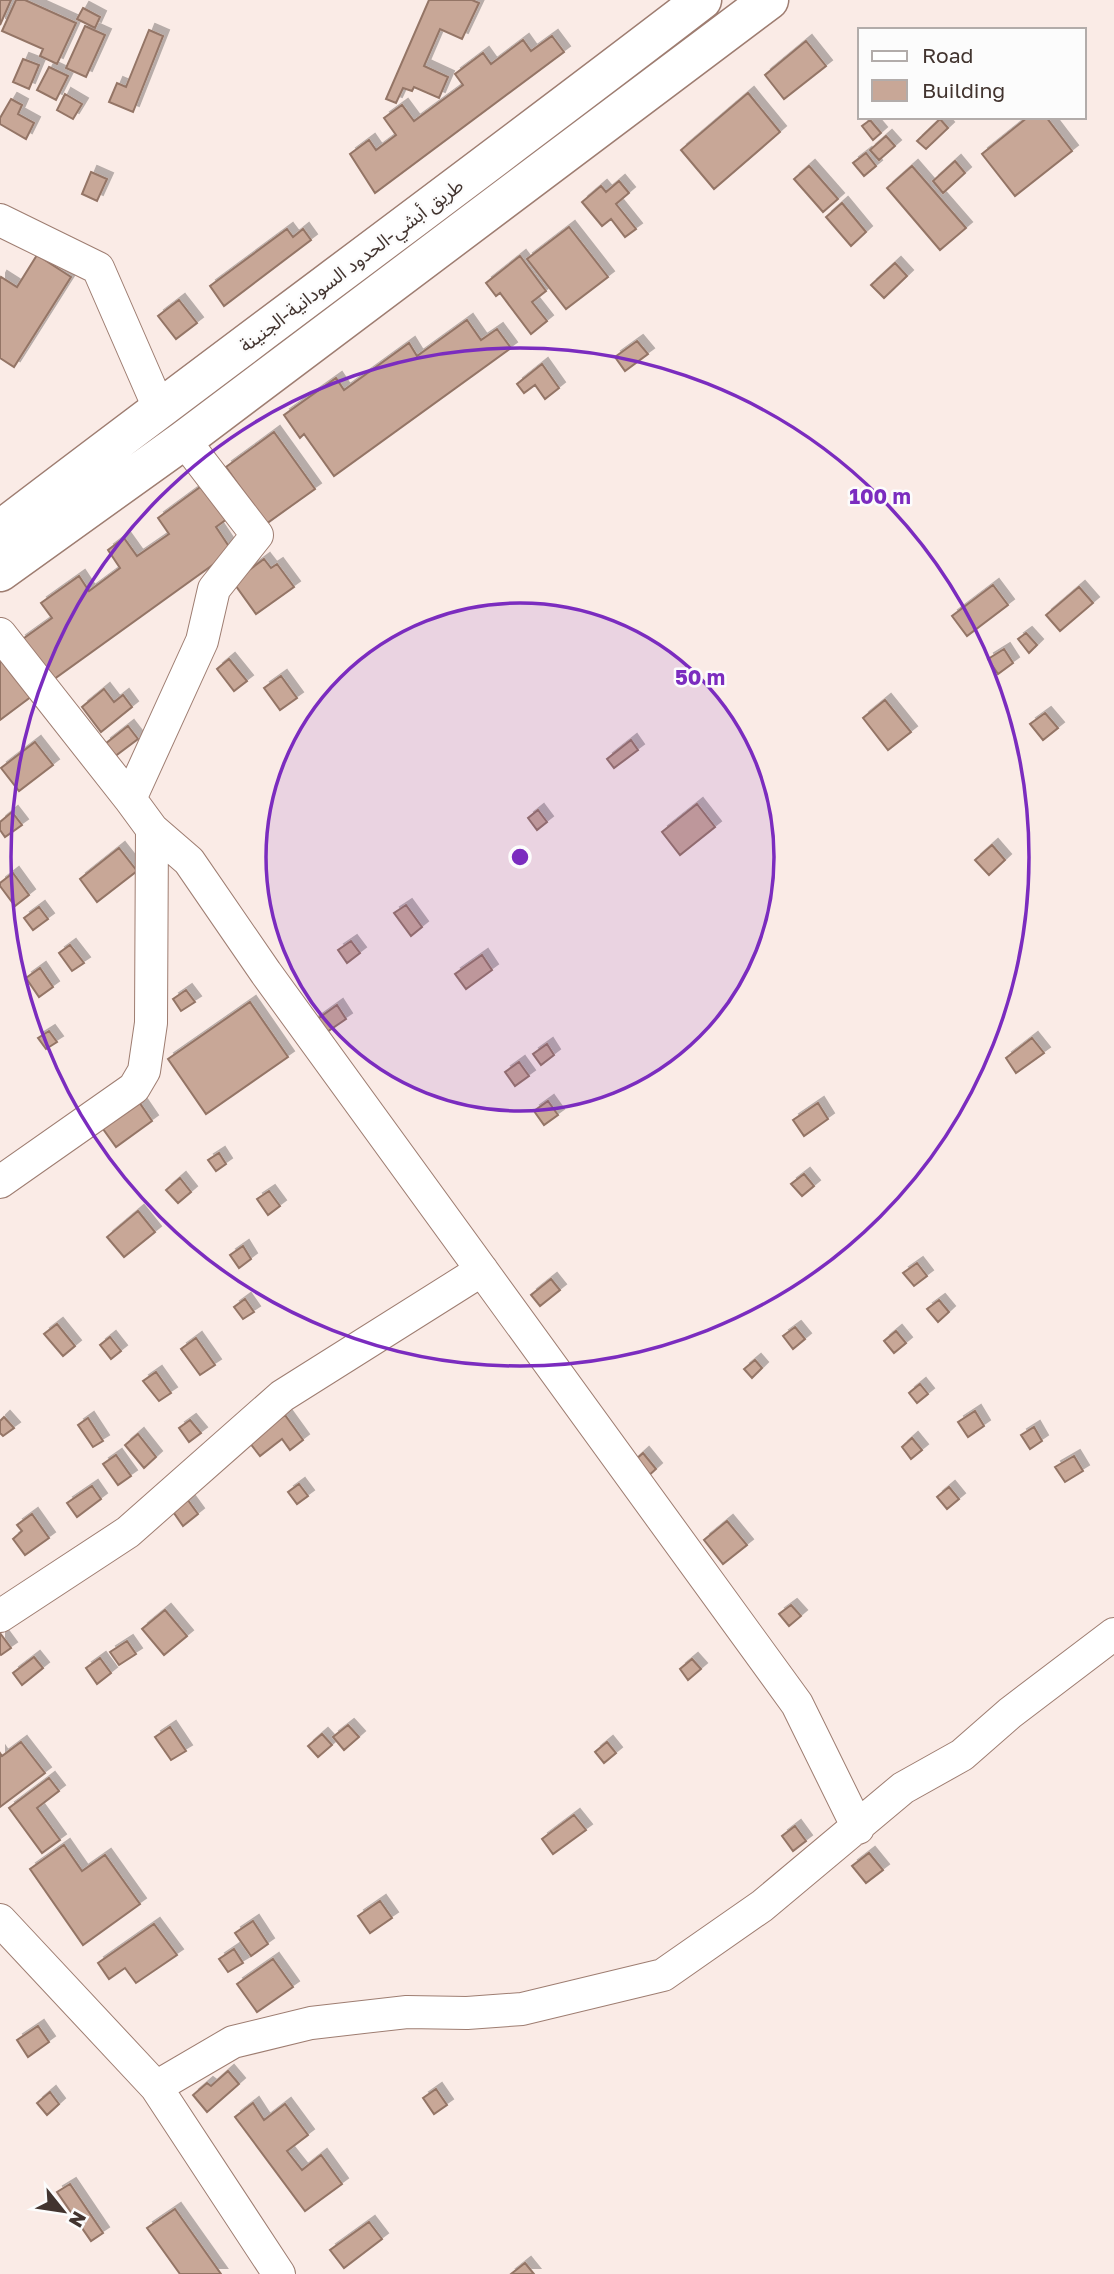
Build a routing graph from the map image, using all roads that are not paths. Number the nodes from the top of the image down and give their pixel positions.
1 (702, 0) edge
2 (769, 0) edge
3 (0, 220) edge
4 (159, 408) junction
5 (184, 440) junction
6 (0, 530) edge
7 (0, 572) edge
8 (0, 634) edge
9 (130, 799) junction
10 (152, 829) junction
11 (0, 1182) edge
12 (482, 1270) junction
13 (0, 1616) edge
14 (1114, 1634) edge
15 (858, 1828) junction
16 (0, 1920) edge
17 (156, 2087) junction
18 (279, 2274) edge

1 - 4 highway, طريق أبشي-الحدود السودانية-الجنينة
2 - 5 highway
3 - 4 street
4 - 6 highway, طريق أبشي-الحدود السودانية-الجنينة
5 - 7 highway
5 - 9 street
8 - 9 street
9 - 10 street
10 - 11 street
10 - 12 street
12 - 13 street
12 - 15 street
14 - 15 street
15 - 17 street
16 - 17 street
17 - 18 street

